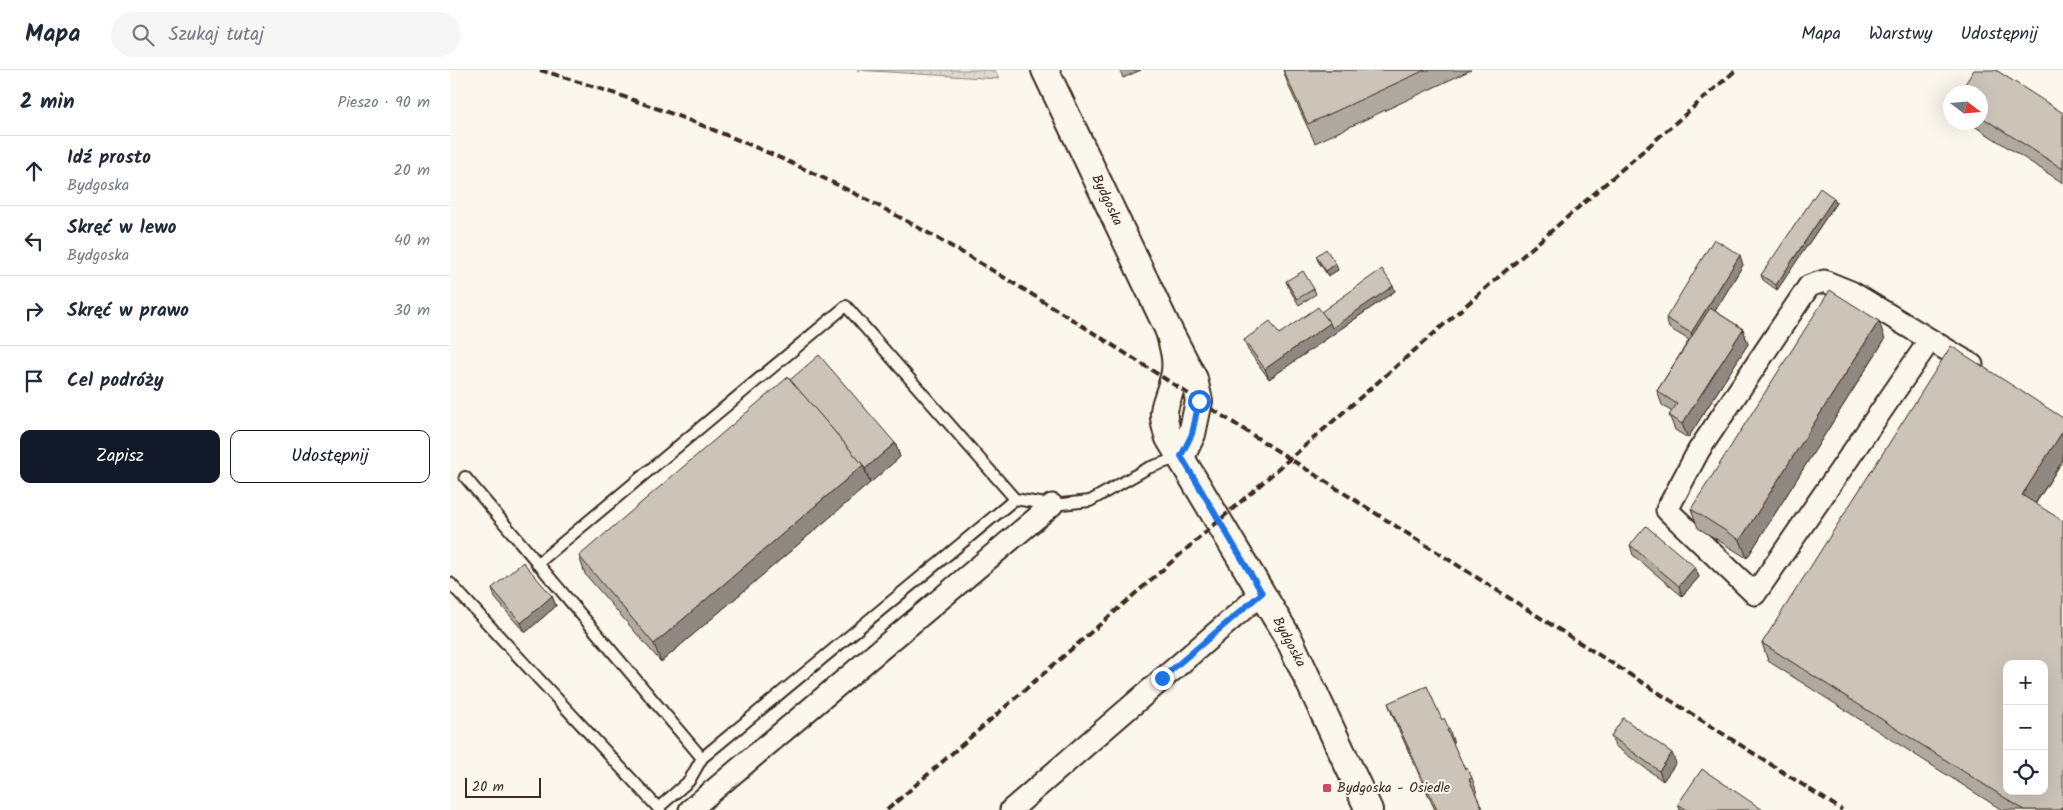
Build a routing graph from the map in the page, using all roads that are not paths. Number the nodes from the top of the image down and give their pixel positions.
1 (1045, 70) edge
2 (1930, 340) junction
3 (1988, 375) edge
4 (1181, 456) junction
5 (464, 477) dead end
6 (1015, 499) junction
7 (1052, 506) junction
8 (537, 564) junction
9 (450, 583) edge
10 (1262, 593) junction
11 (702, 758) junction
12 (659, 809) edge
13 (690, 810) edge
14 (1011, 810) edge
15 (1369, 810) edge

1 - 4 street, Bydgoska
2 - 2 street
2 - 3 street
4 - 7 lane
4 - 10 street, Bydgoska
5 - 8 lane
6 - 7 lane
6 - 8 lane
6 - 11 lane
7 - 13 street
8 - 11 lane
9 - 12 lane
10 - 14 street
10 - 15 street, Bydgoska
11 - 12 lane

